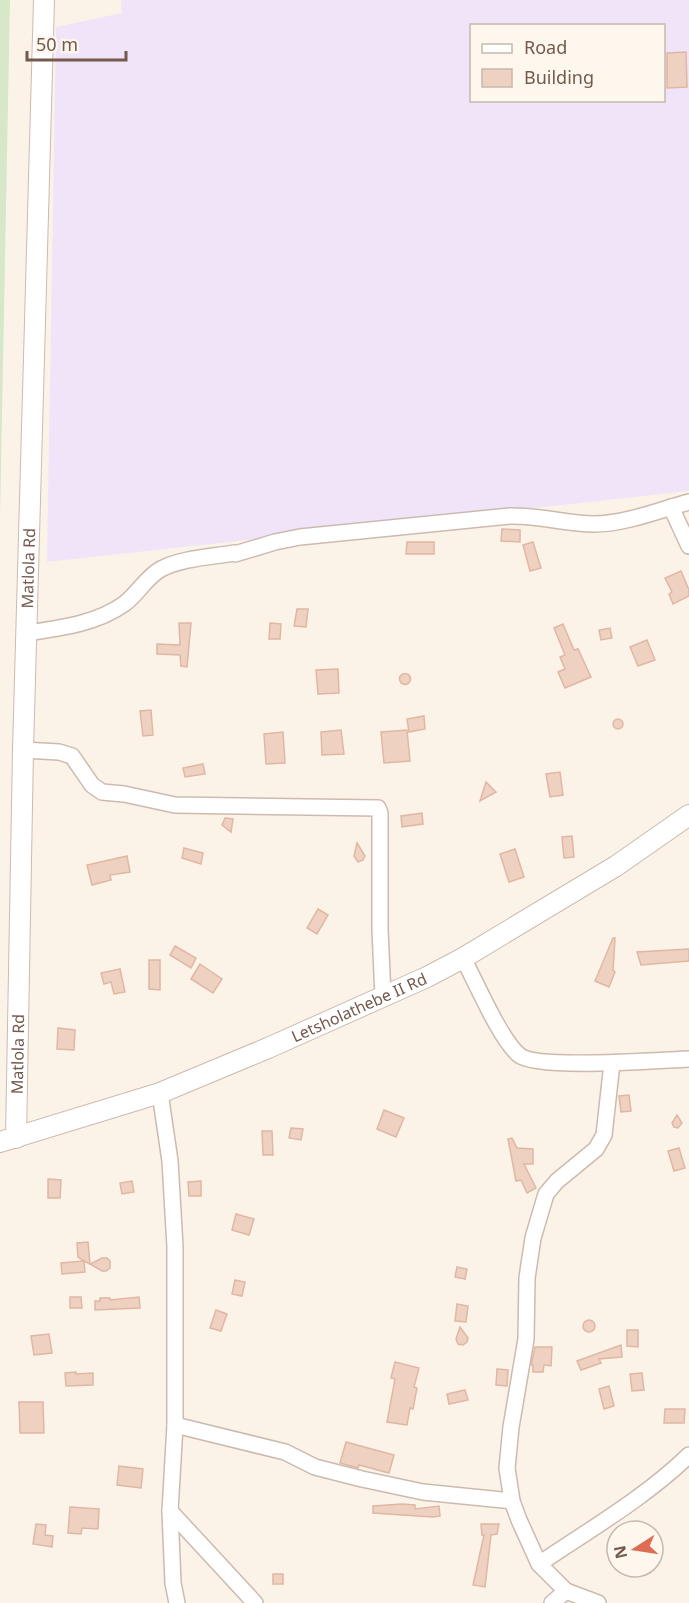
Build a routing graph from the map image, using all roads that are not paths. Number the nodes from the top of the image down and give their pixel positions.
1 (44, 0) edge
2 (689, 502) edge
3 (671, 507) junction
4 (689, 546) edge
5 (27, 633) junction
6 (24, 750) junction
7 (689, 815) edge
8 (463, 958) junction
9 (383, 997) junction
10 (689, 1059) edge
11 (612, 1063) junction
12 (160, 1093) junction
13 (8, 1140) edge
14 (174, 1425) junction
15 (689, 1455) edge
16 (512, 1501) junction
17 (170, 1511) junction
18 (539, 1564) junction
19 (566, 1591) junction
20 (176, 1602) edge
21 (255, 1603) edge
22 (552, 1603) edge
23 (598, 1603) edge

1 - 5 street, Matlola Rd
2 - 3 street
3 - 4 street
3 - 5 street
5 - 6 street, Matlola Rd
6 - 9 street
6 - 13 street, Matlola Rd
7 - 8 street, Letsholathebe II Rd
8 - 9 street, Letsholathebe II Rd
8 - 11 street
9 - 12 street, Letsholathebe II Rd
10 - 11 street
11 - 16 street
12 - 13 street, Letsholathebe II Rd
12 - 14 street
14 - 16 street
14 - 17 street
15 - 18 street
16 - 18 street
17 - 20 street
17 - 21 street
18 - 19 street
19 - 22 street
19 - 23 street

